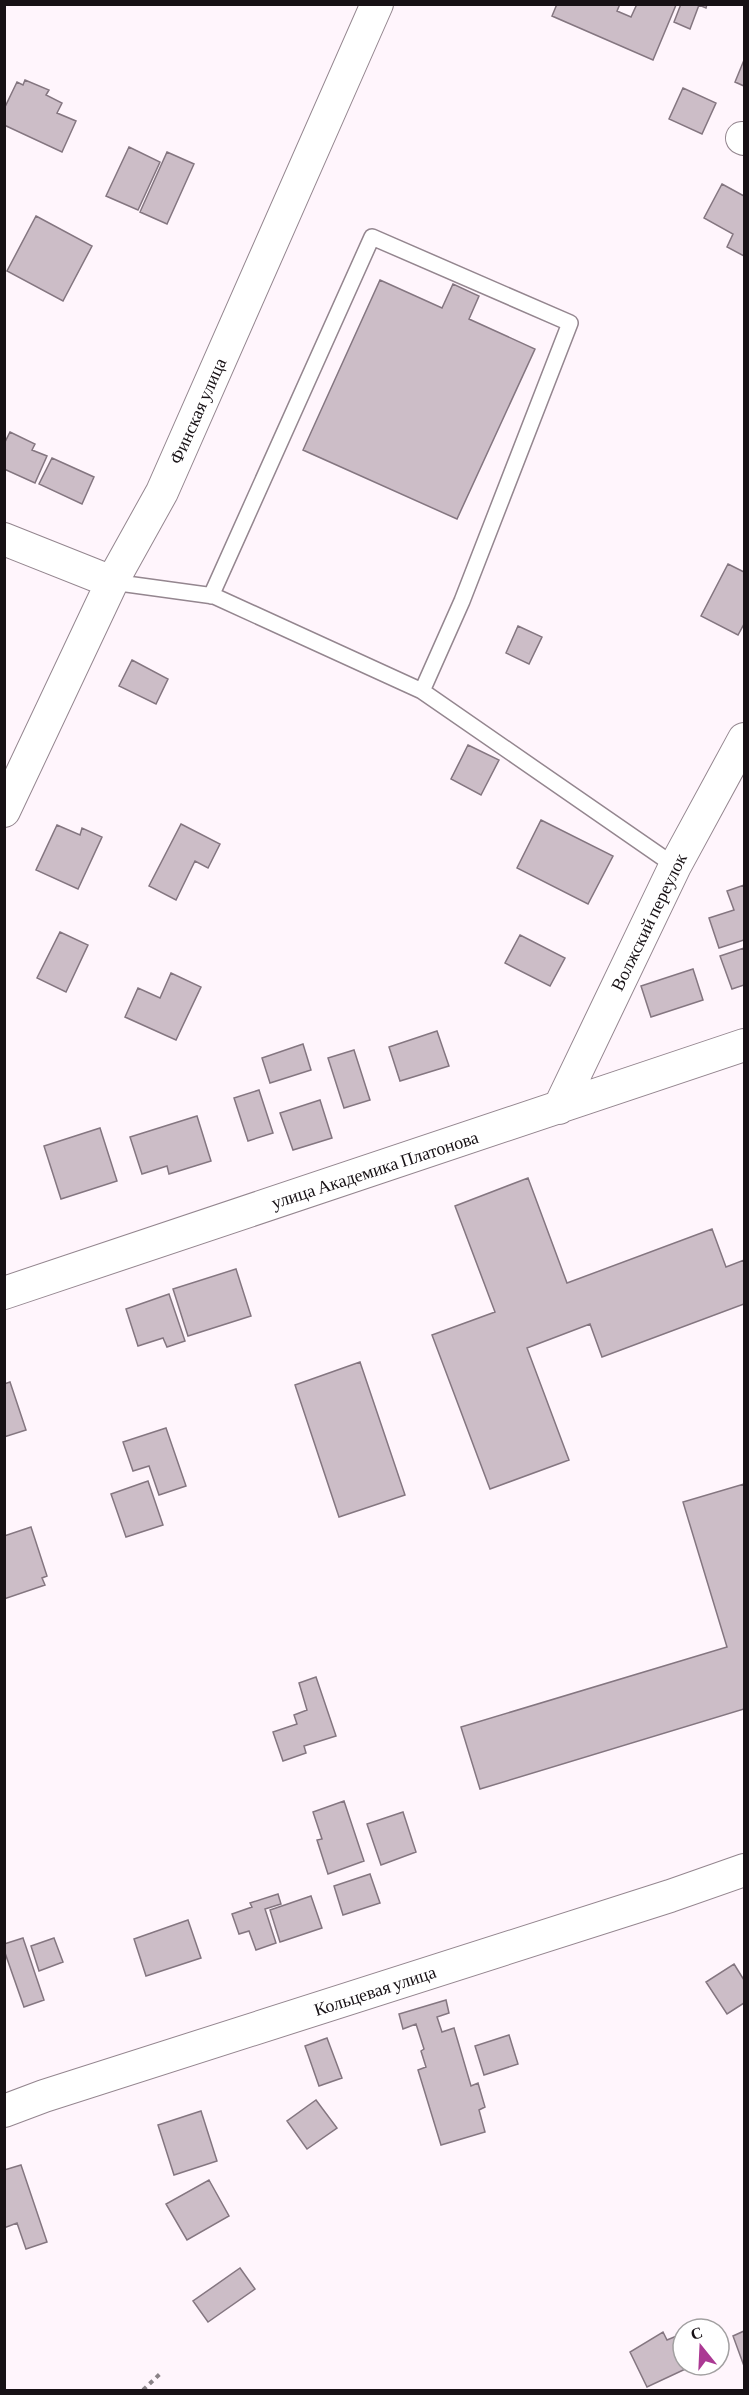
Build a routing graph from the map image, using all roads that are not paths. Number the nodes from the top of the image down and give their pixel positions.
1 (377, 4) edge
2 (4, 539) edge
3 (112, 582) junction
4 (212, 596) junction
5 (422, 691) junction
6 (744, 739) edge
7 (4, 811) edge
8 (675, 866) junction
9 (744, 1046) edge
10 (559, 1108) junction
11 (4, 1293) edge
12 (744, 1870) edge
13 (4, 2111) edge

1 - 3 street, Финская улица
2 - 3 street
3 - 4 lane
3 - 7 street, Финская улица
4 - 5 lane
4 - 5 lane
5 - 8 lane
6 - 8 street, Волжский переулок
8 - 10 street, Волжский переулок
9 - 10 street, улица Академика Платонова
10 - 11 street, улица Академика Платонова
12 - 13 street, Кольцевая улица

